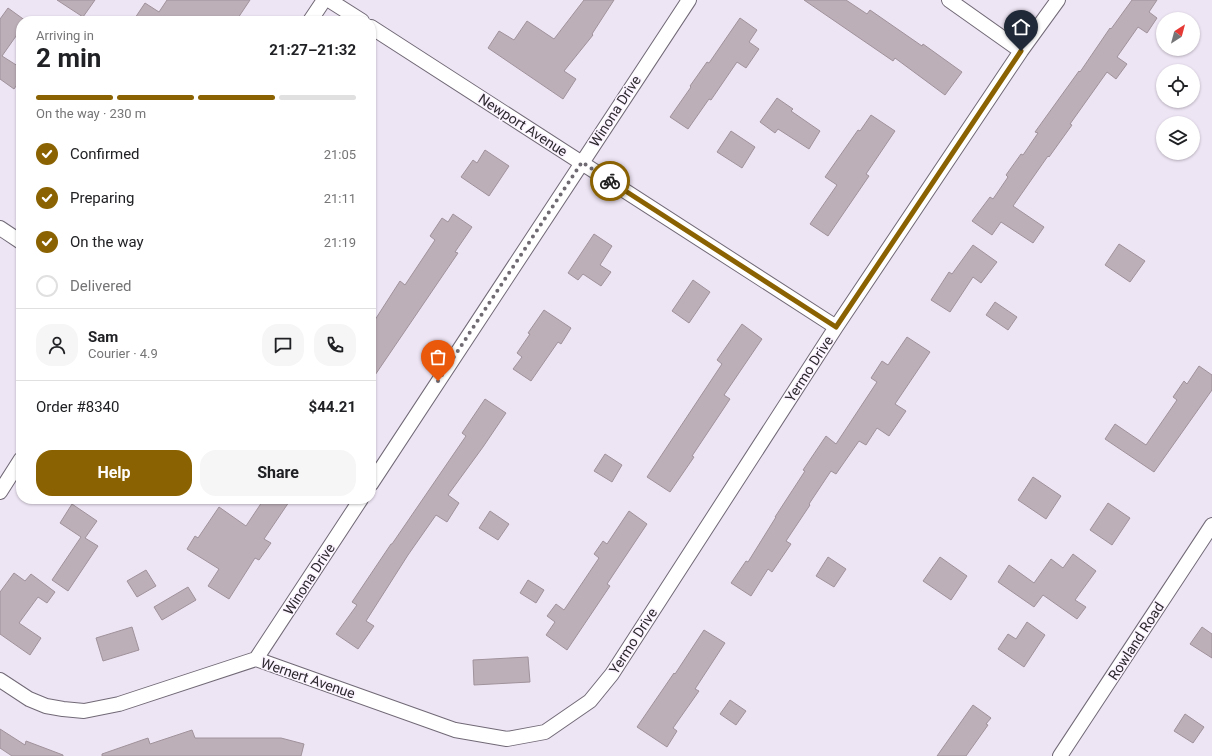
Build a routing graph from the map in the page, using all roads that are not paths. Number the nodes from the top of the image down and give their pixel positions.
1 (324, 0) edge
2 (329, 0) edge
3 (689, 0) edge
4 (949, 0) edge
5 (1058, 0) edge
6 (313, 16) edge
7 (354, 16) edge
8 (376, 30) edge
9 (1021, 51) junction
10 (582, 162) junction
11 (0, 228) edge
12 (16, 239) edge
13 (836, 327) junction
14 (16, 467) edge
15 (376, 476) edge
16 (0, 492) edge
17 (358, 504) edge
18 (1212, 526) edge
19 (256, 658) junction
20 (0, 680) edge
21 (590, 701) joint
22 (1060, 756) edge

1 - 6 street
2 - 7 street
3 - 10 street, Winona Drive
4 - 9 street
5 - 9 street, Yermo Drive
8 - 10 street, Newport Avenue
9 - 13 street, Yermo Drive
10 - 13 street, Newport Avenue
10 - 15 street, Winona Drive
11 - 12 street
13 - 21 street, Yermo Drive
14 - 16 street
17 - 19 street, Winona Drive
18 - 22 street, Rowland Road
19 - 20 street, Wernert Avenue
19 - 21 street, Wernert Avenue

